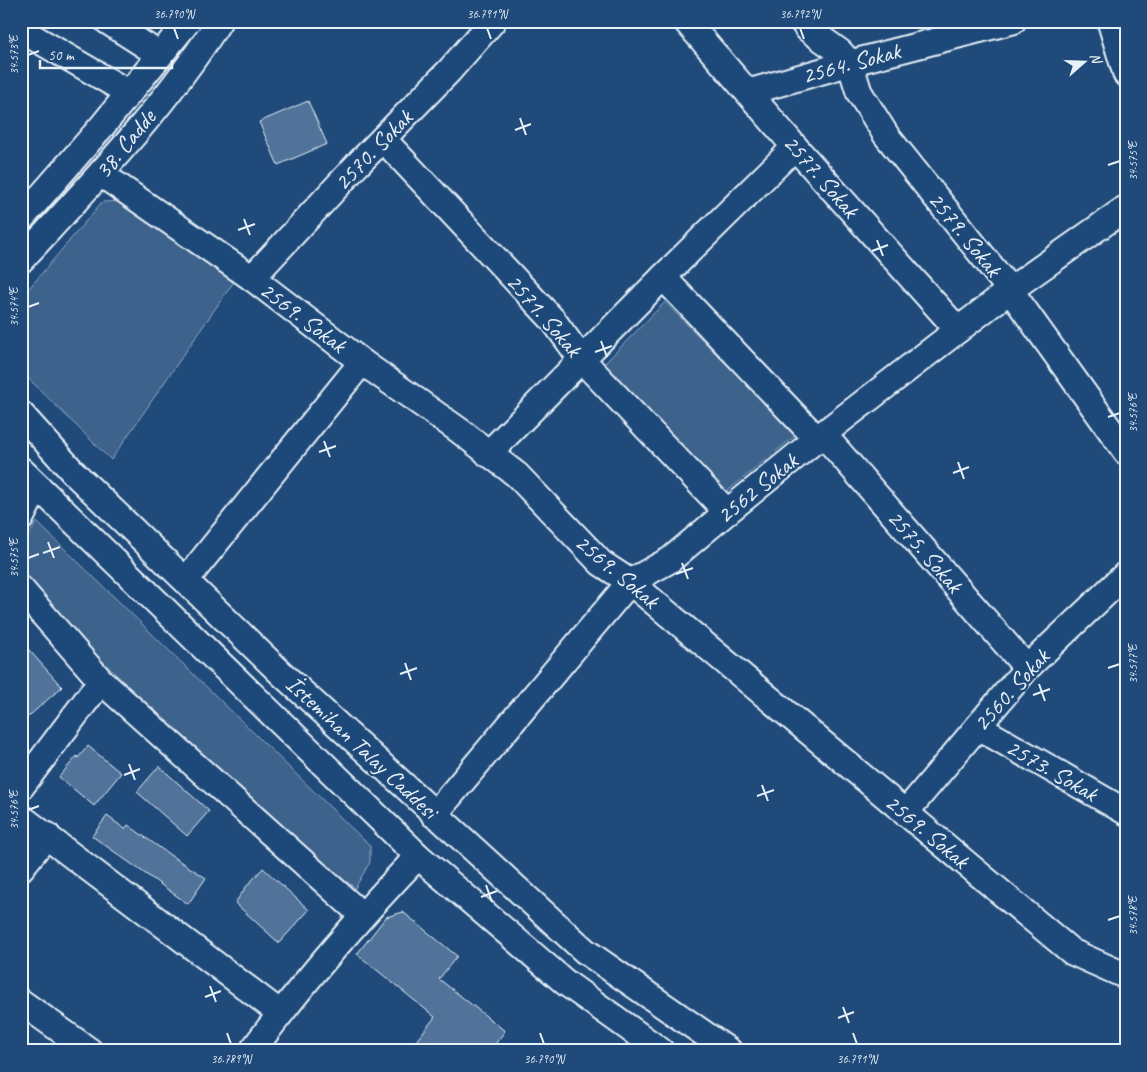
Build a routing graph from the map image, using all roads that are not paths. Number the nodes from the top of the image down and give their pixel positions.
1 (107, 21) edge
2 (188, 21) edge
3 (219, 21) edge
4 (493, 21) edge
5 (686, 21) edge
6 (802, 21) edge
7 (1012, 21) edge
8 (1113, 23) edge
9 (21, 30) edge
10 (160, 56) junction
11 (850, 62) junction
12 (1126, 74) edge
13 (749, 92) junction
14 (129, 93) junction
15 (383, 139) junction
16 (795, 147) junction
17 (101, 174) junction
18 (1126, 208) edge
19 (21, 219) edge
20 (21, 260) edge
21 (664, 277) junction
22 (252, 278) junction
23 (1010, 290) junction
24 (958, 330) junction
25 (582, 360) junction
26 (362, 362) junction
27 (21, 414) edge
28 (820, 437) junction
29 (1126, 452) edge
30 (488, 454) junction
31 (29, 478) edge
32 (727, 512) junction
33 (21, 518) edge
34 (1126, 574) edge
35 (186, 580) junction
36 (630, 582) junction
37 (21, 589) edge
38 (1027, 668) junction
39 (101, 681) junction
40 (978, 727) junction
41 (21, 787) edge
42 (1126, 812) edge
43 (905, 813) junction
44 (434, 815) junction
45 (21, 817) edge
46 (47, 835) junction
47 (418, 856) junction
48 (21, 868) edge
49 (362, 915) junction
50 (1126, 976) edge
51 (21, 1002) edge
52 (280, 1013) junction
53 (90, 1051) edge
54 (252, 1051) edge
55 (661, 1051) edge
56 (729, 1051) edge

1 - 10 street
2 - 10 street, 38. Cadde
3 - 17 street, 38. Cadde
4 - 15 street, 2570. Sokak
5 - 13 street, 2577. Sokak
6 - 11 street
7 - 11 street, 2564. Sokak
8 - 12 street
9 - 14 street
10 - 14 street, 38. Cadde
11 - 13 street, 2564. Sokak
11 - 23 street, 2579. Sokak
13 - 16 street, 2577. Sokak
14 - 19 street, 38. Cadde
15 - 22 street, 2570. Sokak
15 - 25 street, 2571. Sokak
16 - 21 street
16 - 24 street, 2577. Sokak
17 - 20 street, 38. Cadde
17 - 22 street, 2569. Sokak
18 - 23 street, 2562 Sokak
21 - 25 street
21 - 28 street, 2575. Sokak
22 - 26 street, 2569. Sokak
23 - 24 street, 2562 Sokak
23 - 29 street, 2579. Sokak
24 - 28 street, 2562 Sokak
25 - 30 street
25 - 32 street, 2571. Sokak
26 - 30 street, 2569. Sokak
26 - 35 street
27 - 35 street, İstemihan Talay Caddesi
28 - 32 street, 2562 Sokak
28 - 38 street, 2575. Sokak
30 - 36 street, 2569. Sokak
31 - 33 street
31 - 47 street, İstemihan Talay Caddesi
32 - 36 street, 2562 Sokak
34 - 38 street, 2560. Sokak
35 - 44 street, İstemihan Talay Caddesi
36 - 43 street, 2569. Sokak
36 - 44 street, 2562 Sokak
37 - 39 street
38 - 40 street, 2560. Sokak
39 - 41 street
39 - 49 street
40 - 42 street, 2573. Sokak
40 - 43 street, 2560. Sokak
43 - 50 street, 2569. Sokak
44 - 56 street, İstemihan Talay Caddesi
45 - 46 street
46 - 48 street
46 - 52 street
47 - 49 street
47 - 55 street, İstemihan Talay Caddesi
49 - 52 street
51 - 53 street
52 - 54 street

